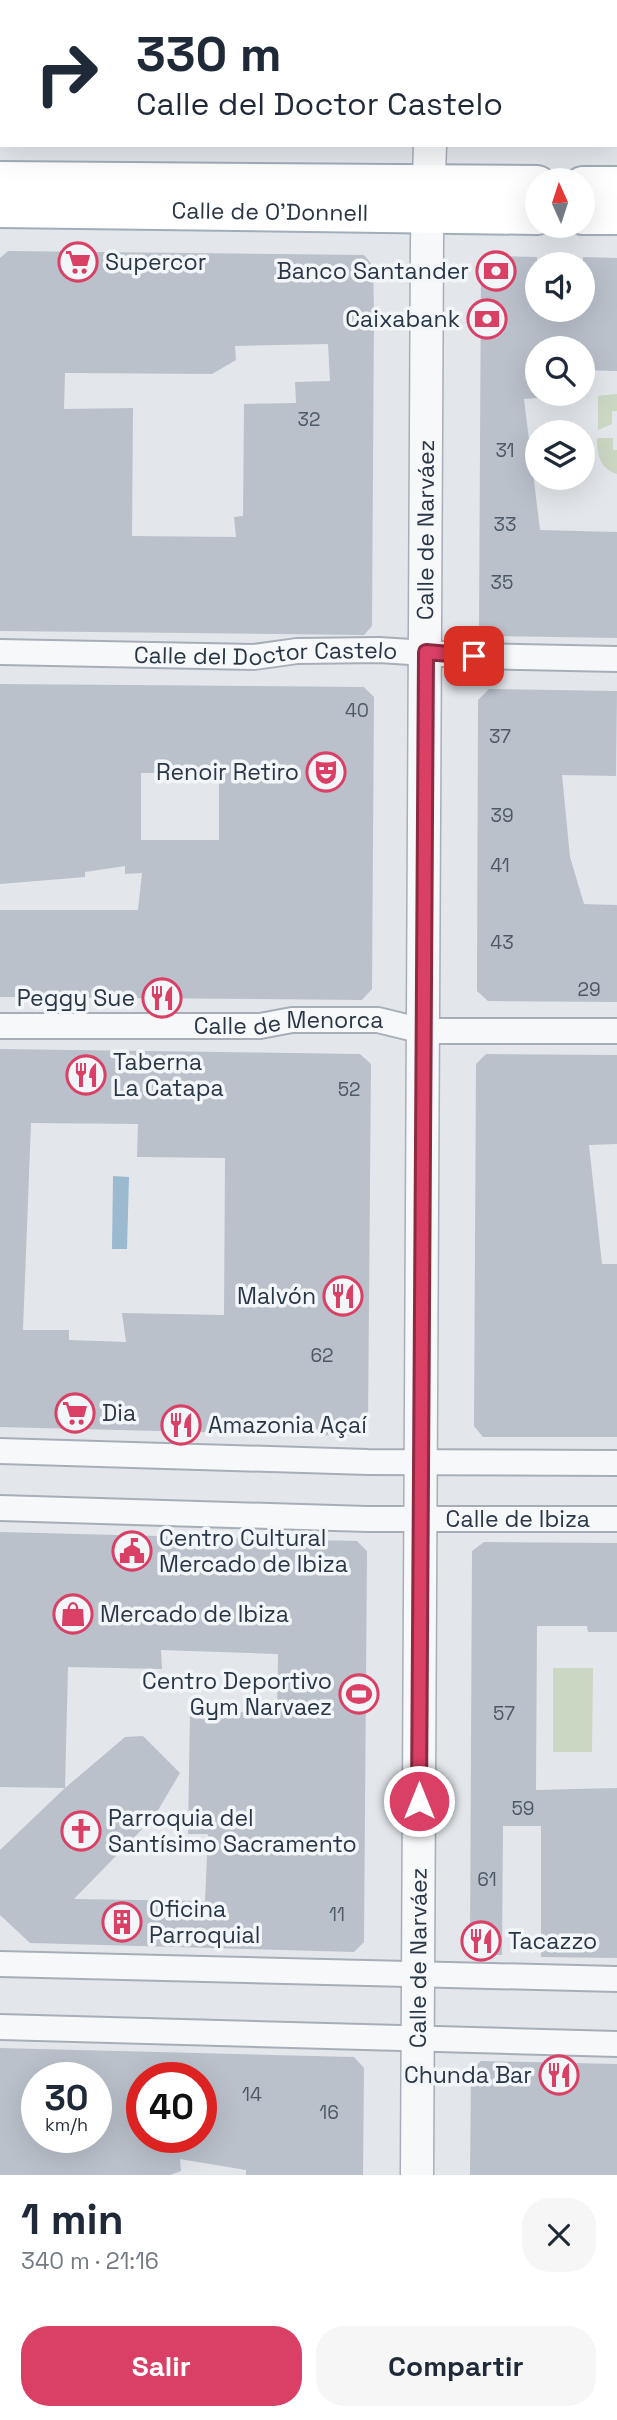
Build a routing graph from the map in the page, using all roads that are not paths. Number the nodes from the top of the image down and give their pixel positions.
1 (430, 147) edge
2 (0, 181) edge
3 (595, 186) edge
4 (617, 186) edge
5 (525, 187) edge
6 (429, 199) junction
7 (0, 208) edge
8 (525, 213) edge
9 (595, 215) edge
10 (617, 215) edge
11 (0, 652) edge
12 (426, 652) junction
13 (617, 659) edge
14 (0, 1026) edge
15 (423, 1031) junction
16 (617, 1031) edge
17 (0, 1451) edge
18 (421, 1462) junction
19 (617, 1463) edge
20 (0, 1508) edge
21 (420, 1519) junction
22 (617, 1519) edge
23 (0, 1964) edge
24 (418, 1974) junction
25 (617, 1979) edge
26 (0, 2027) edge
27 (417, 2038) junction
28 (617, 2044) edge
29 (417, 2175) edge

1 - 6 street, Calle de Narváez
2 - 6 main road, Calle de O'Donnell
3 - 4 main road
5 - 6 main road, Calle de O'Donnell
6 - 7 main road, Calle de O'Donnell
6 - 8 main road, Calle de O'Donnell
6 - 12 street, Calle de Narváez
9 - 10 main road
11 - 12 street, Calle del Doctor Castelo
12 - 13 street, Calle del Doctor Castelo
12 - 15 street, Calle de Narváez
14 - 15 street, Calle de Menorca
15 - 16 street, Calle de Menorca
15 - 18 street, Calle de Narváez
17 - 18 street
18 - 19 street
18 - 21 street, Calle de Narváez
20 - 21 street, Calle de Ibiza
21 - 22 street, Calle de Ibiza
21 - 24 street, Calle de Narváez
23 - 24 street
24 - 25 street
24 - 27 street, Calle de Narváez
26 - 27 street
27 - 28 street
27 - 29 street, Calle de Narváez

